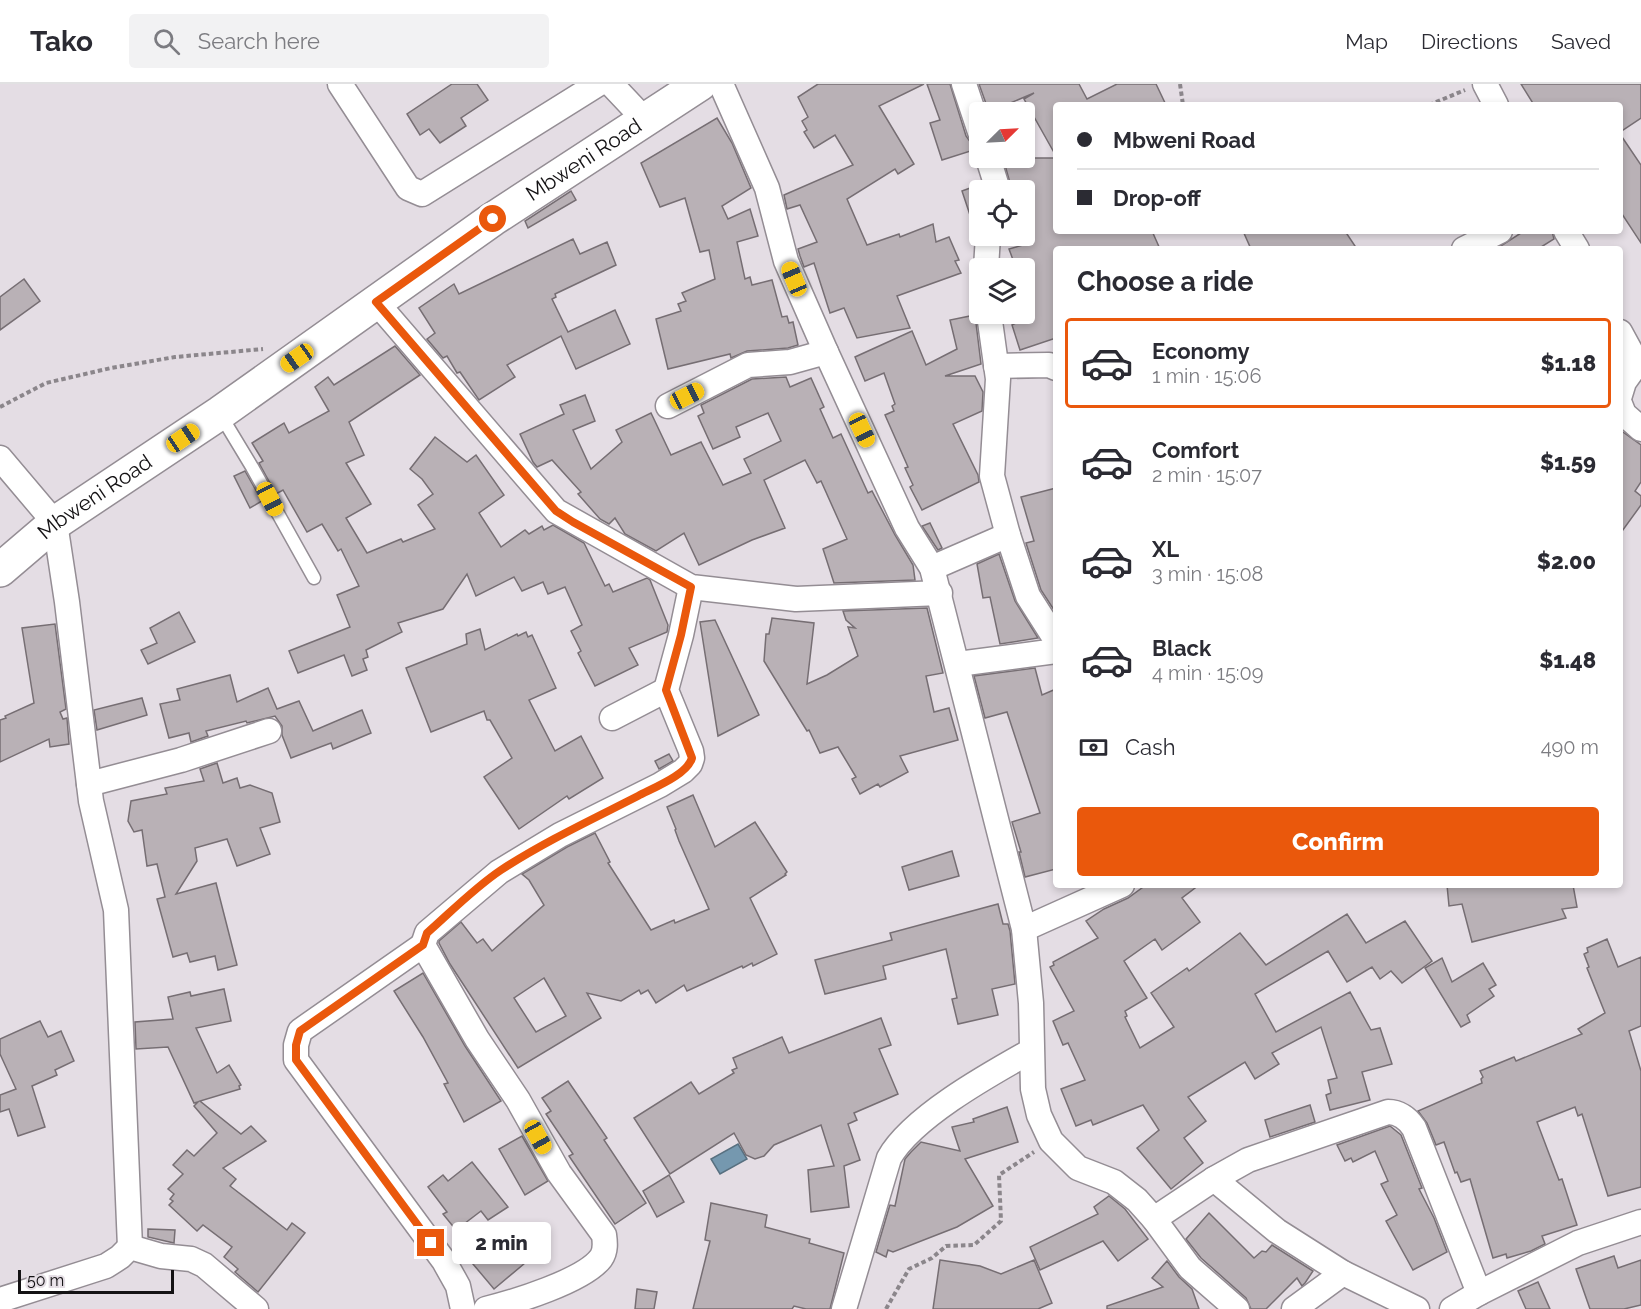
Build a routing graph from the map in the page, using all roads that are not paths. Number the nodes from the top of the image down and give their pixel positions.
1 (340, 84) edge
2 (598, 84) edge
3 (611, 84) edge
4 (700, 84) edge
5 (721, 84) edge
6 (964, 84) edge
7 (1477, 86) edge
8 (970, 102) edge
9 (1493, 102) edge
10 (645, 120) junction
11 (1494, 234) edge
12 (1470, 246) edge
13 (376, 302) junction
14 (990, 324) edge
15 (1623, 338) edge
16 (826, 352) junction
17 (996, 366) junction
18 (1053, 367) edge
19 (1623, 385) edge
20 (668, 406) dead end
21 (220, 413) junction
22 (1623, 414) edge
23 (1641, 429) edge
24 (0, 458) edge
25 (55, 523) junction
26 (1008, 535) junction
27 (932, 568) junction
28 (0, 570) edge
29 (314, 578) dead end
30 (691, 587) junction
31 (940, 593) junction
32 (1053, 635) edge
33 (1053, 651) edge
34 (958, 664) junction
35 (666, 690) junction
36 (612, 718) dead end
37 (269, 730) dead end
38 (89, 784) junction
39 (1115, 888) edge
40 (1024, 929) junction
41 (423, 945) junction
42 (1032, 1051) junction
43 (1214, 1179) junction
44 (1154, 1219) junction
45 (1641, 1222) edge
46 (129, 1247) junction
47 (1343, 1273) junction
48 (1479, 1293) junction
49 (0, 1300) edge
50 (256, 1309) edge
51 (462, 1309) edge
52 (486, 1309) edge
53 (844, 1309) edge
54 (1237, 1309) edge
55 (1294, 1309) edge
56 (1417, 1309) edge
57 (1452, 1309) edge

1 - 2 street
3 - 10 street
4 - 10 street, Mbweni Road
5 - 16 street
6 - 8 street
7 - 9 street
10 - 13 street, Mbweni Road
11 - 12 street
13 - 21 street, Mbweni Road
13 - 30 street
14 - 17 street
15 - 19 street
16 - 20 street
16 - 27 street
17 - 18 street
17 - 26 street
21 - 25 street, Mbweni Road
21 - 29 lane
22 - 23 street
24 - 25 street
25 - 28 street, Mbweni Road
25 - 38 street
26 - 27 street
26 - 32 street
27 - 31 street
30 - 31 street
30 - 35 street
31 - 34 street
33 - 34 street
34 - 40 street
35 - 36 street
35 - 41 street
37 - 38 street
38 - 46 street
39 - 40 street
40 - 42 street
41 - 51 street
41 - 52 street
42 - 44 street
42 - 53 street
43 - 44 street
43 - 47 street
43 - 48 street
44 - 54 street
45 - 48 street
46 - 49 street
46 - 50 street
47 - 55 street
47 - 56 street
48 - 57 street

